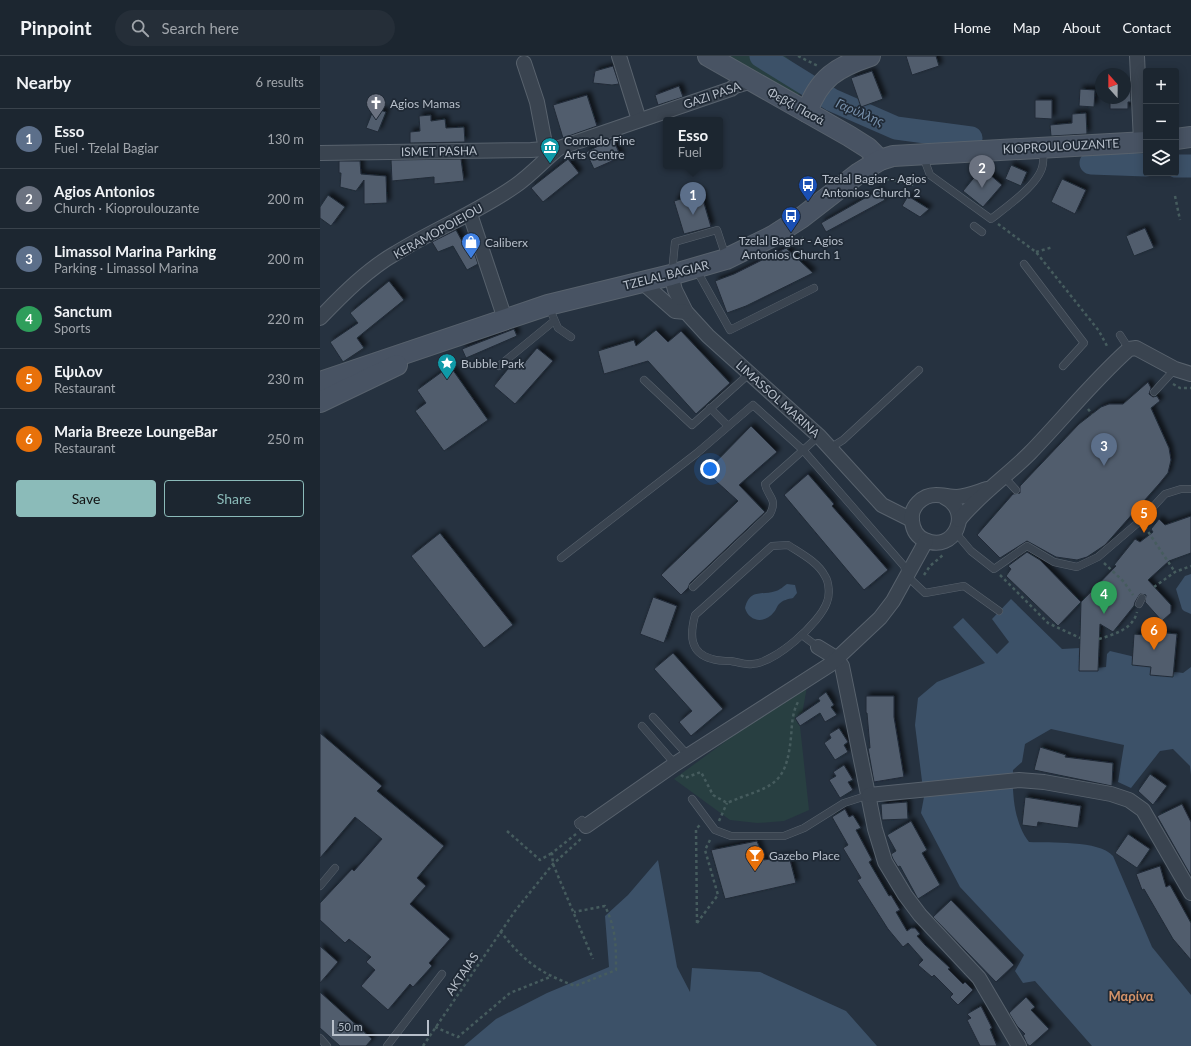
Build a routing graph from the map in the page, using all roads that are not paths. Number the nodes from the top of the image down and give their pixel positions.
1 (619, 56) edge
2 (708, 56) edge
3 (870, 56) edge
4 (1137, 56) edge
5 (524, 63) dead end
6 (752, 81) junction
7 (809, 107) junction
8 (639, 120) junction
9 (1191, 137) edge
10 (1179, 140) edge
11 (1143, 142) edge
12 (1179, 142) edge
13 (1191, 145) edge
14 (552, 148) junction
15 (320, 153) edge
16 (923, 155) junction
17 (1042, 155) junction
18 (880, 160) junction
19 (470, 214) junction
20 (974, 226) dead end
21 (982, 232) dead end
22 (726, 259) junction
23 (1024, 264) dead end
24 (696, 269) junction
25 (671, 275) junction
26 (642, 282) junction
27 (814, 288) dead end
28 (686, 312) junction
29 (551, 313) junction
30 (320, 318) edge
31 (505, 319) junction
32 (1120, 335) dead end
33 (571, 337) dead end
34 (430, 346) junction
35 (1129, 349) junction
36 (499, 366) dead end
37 (1063, 366) dead end
38 (919, 370) dead end
39 (749, 374) junction
40 (1171, 374) junction
41 (1191, 374) edge
42 (644, 380) dead end
43 (320, 382) edge
44 (1154, 392) dead end
45 (320, 402) edge
46 (710, 408) junction
47 (728, 426) junction
48 (819, 436) junction
49 (830, 448) junction
50 (803, 450) junction
51 (999, 482) junction
52 (1191, 489) edge
53 (1016, 490) dead end
54 (944, 497) junction
55 (912, 520) junction
56 (957, 526) junction
57 (926, 541) junction
58 (561, 558) dead end
59 (907, 576) junction
60 (693, 588) dead end
61 (999, 611) dead end
62 (802, 635) junction
63 (818, 647) joint
64 (836, 658) junction
65 (652, 717) dead end
66 (642, 726) dead end
67 (684, 751) junction
68 (674, 765) junction
69 (869, 795) junction
70 (692, 799) dead end
71 (585, 827) road end
72 (335, 868) dead end
73 (320, 886) edge
74 (1191, 893) edge
75 (442, 974) dead end
76 (320, 1038) edge
77 (327, 1046) edge
78 (387, 1046) edge
79 (1020, 1046) edge

1 - 8 street
2 - 6 main road, Φεβζί Πασά
3 - 7 main road
4 - 11 street
5 - 14 street
6 - 7 main road, Φεβζί Πασά
6 - 8 street, GAZI PASA
7 - 18 main road, Φεβζί Πασά
8 - 14 street, GAZI PASA
9 - 10 main road
11 - 17 main road, KIOPROULOUZANTE
12 - 13 main road
14 - 15 street, ISMET PASHA
14 - 19 street, KERAMOPOIEIOU
16 - 17 main road, KIOPROULOUZANTE
16 - 17 lane
16 - 18 main road, KIOPROULOUZANTE
18 - 22 main road, TZELAL BAGIAR
19 - 30 street, KERAMOPOIEIOU
19 - 31 street
20 - 21 lane
22 - 24 main road, TZELAL BAGIAR
22 - 25 lane
23 - 37 lane
24 - 25 main road, TZELAL BAGIAR
24 - 27 lane
25 - 26 main road, TZELAL BAGIAR
25 - 28 street
26 - 28 street, LIMASSOL MARINA
26 - 29 main road, TZELAL BAGIAR
28 - 39 street, LIMASSOL MARINA
29 - 31 main road, TZELAL BAGIAR
29 - 33 lane
29 - 36 lane
31 - 34 main road, TZELAL BAGIAR
32 - 35 lane
34 - 43 main road, TZELAL BAGIAR
34 - 45 main road, TZELAL BAGIAR
35 - 40 street
35 - 51 street
38 - 49 lane
39 - 46 lane
39 - 48 street, LIMASSOL MARINA
40 - 41 street
40 - 44 lane
42 - 46 lane
46 - 47 lane
47 - 50 lane
47 - 58 lane
48 - 49 street, LIMASSOL MARINA
48 - 50 lane
49 - 55 street, LIMASSOL MARINA
50 - 59 lane
50 - 60 lane
51 - 53 lane
51 - 54 street
51 - 56 street
52 - 56 lane
54 - 55 street
54 - 56 street
55 - 57 street
56 - 57 street
57 - 59 street
59 - 61 lane
59 - 64 street
62 - 62 lane
62 - 63 lane
63 - 64 street
64 - 67 street
64 - 68 street
64 - 69 street
65 - 67 lane
66 - 68 lane
67 - 68 street
68 - 71 street
69 - 70 lane
69 - 74 street
69 - 79 street
72 - 73 lane
75 - 78 lane
76 - 77 lane

